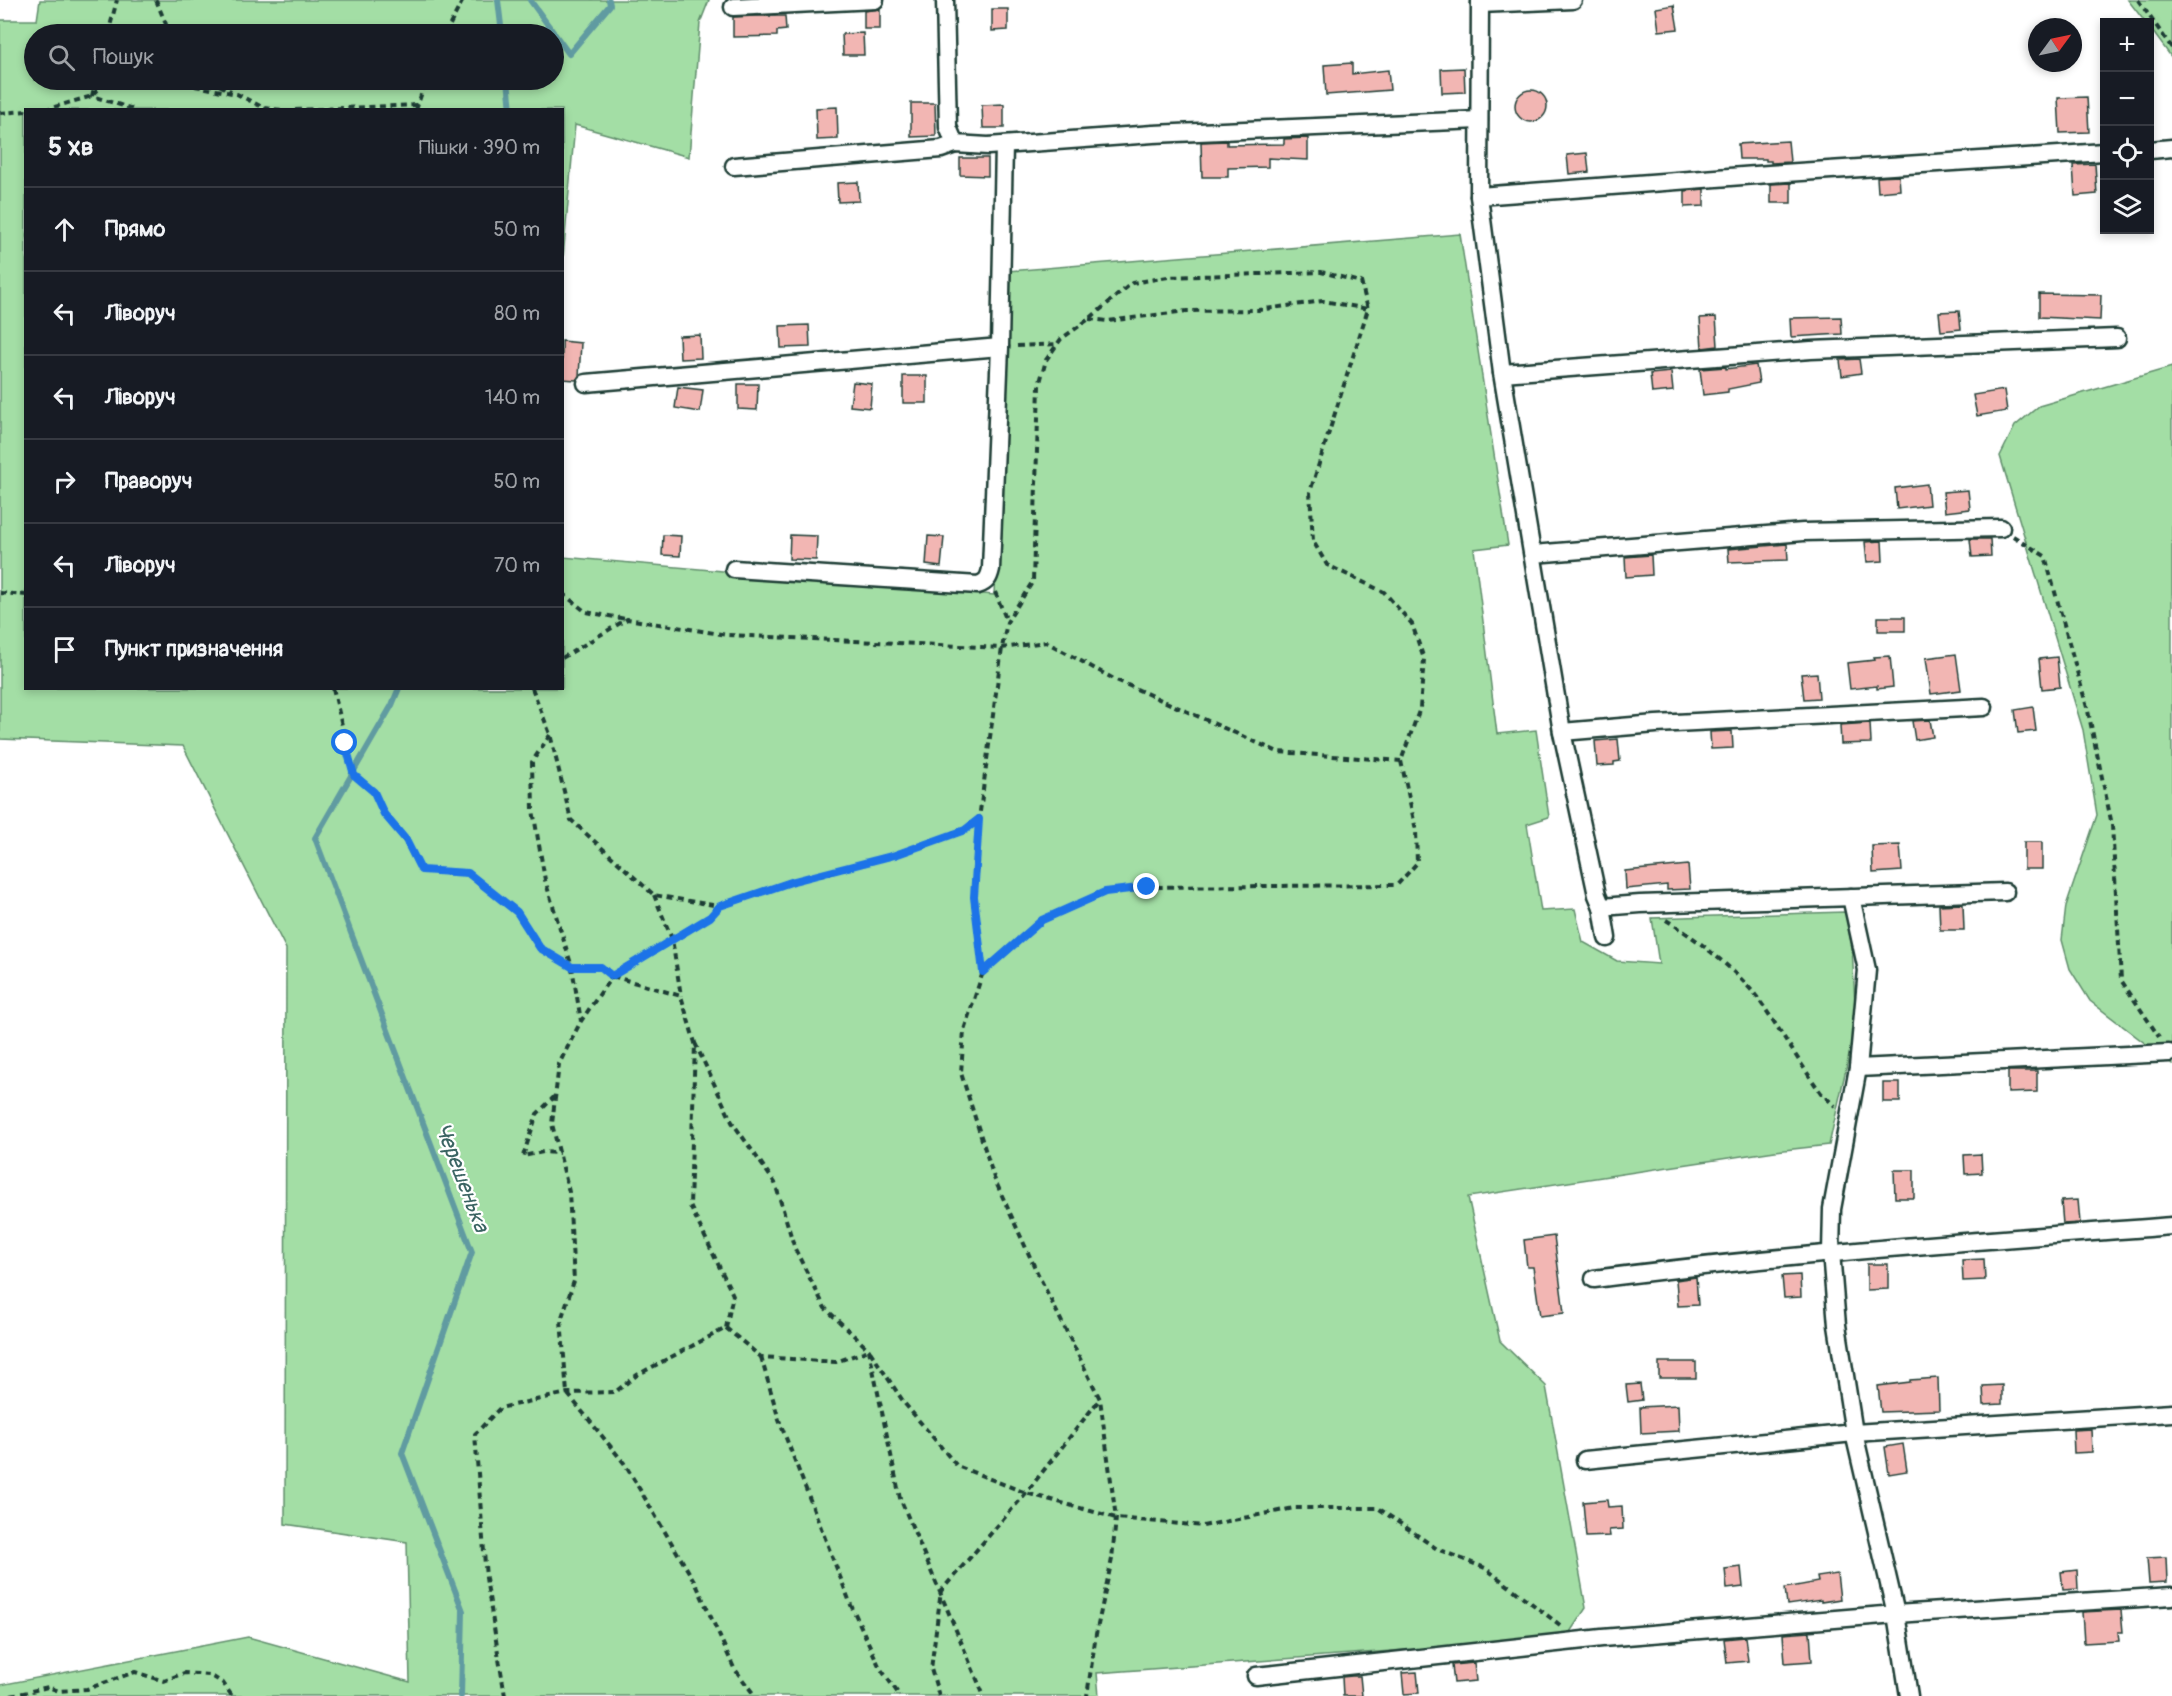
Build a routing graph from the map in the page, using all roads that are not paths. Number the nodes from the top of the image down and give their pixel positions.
1 (875, 0) edge
2 (945, 0) edge
3 (1573, 0) edge
4 (1480, 2) edge
5 (733, 7) dead end
6 (1479, 120) junction
7 (955, 144) junction
8 (1004, 145) junction
9 (2172, 148) edge
10 (2154, 150) edge
11 (2100, 152) edge
12 (734, 166) dead end
13 (1479, 196) junction
14 (2117, 338) dead end
15 (1000, 347) junction
16 (1502, 373) junction
17 (586, 383) dead end
18 (2001, 528) road end
19 (1533, 554) junction
20 (734, 569) dead end
21 (1984, 707) dead end
22 (1562, 732) junction
23 (2005, 892) dead end
24 (1851, 897) junction
25 (1602, 908) junction
26 (1607, 938) dead end
27 (2169, 1053) road end
28 (1858, 1068) junction
29 (2172, 1226) edge
30 (1831, 1252) junction
31 (1594, 1279) dead end
32 (2172, 1413) edge
33 (1854, 1433) junction
34 (1585, 1460) dead end
35 (2172, 1596) edge
36 (1896, 1614) junction
37 (1256, 1676) dead end
38 (1909, 1696) edge

1 - 5 street
2 - 7 street
3 - 4 street
4 - 6 street
6 - 8 street
6 - 13 street
7 - 8 street
7 - 12 street
8 - 15 street
9 - 10 street
11 - 13 street
13 - 16 street
14 - 16 street
15 - 17 street
15 - 20 street
16 - 19 street
18 - 19 street
19 - 22 street
21 - 22 street
22 - 25 street
23 - 24 street
24 - 25 street
24 - 28 street
25 - 26 street
27 - 28 street
28 - 30 street
29 - 30 street
30 - 31 street
30 - 33 street
32 - 33 street
33 - 34 street
33 - 36 street
35 - 36 street
36 - 37 street
36 - 38 street

